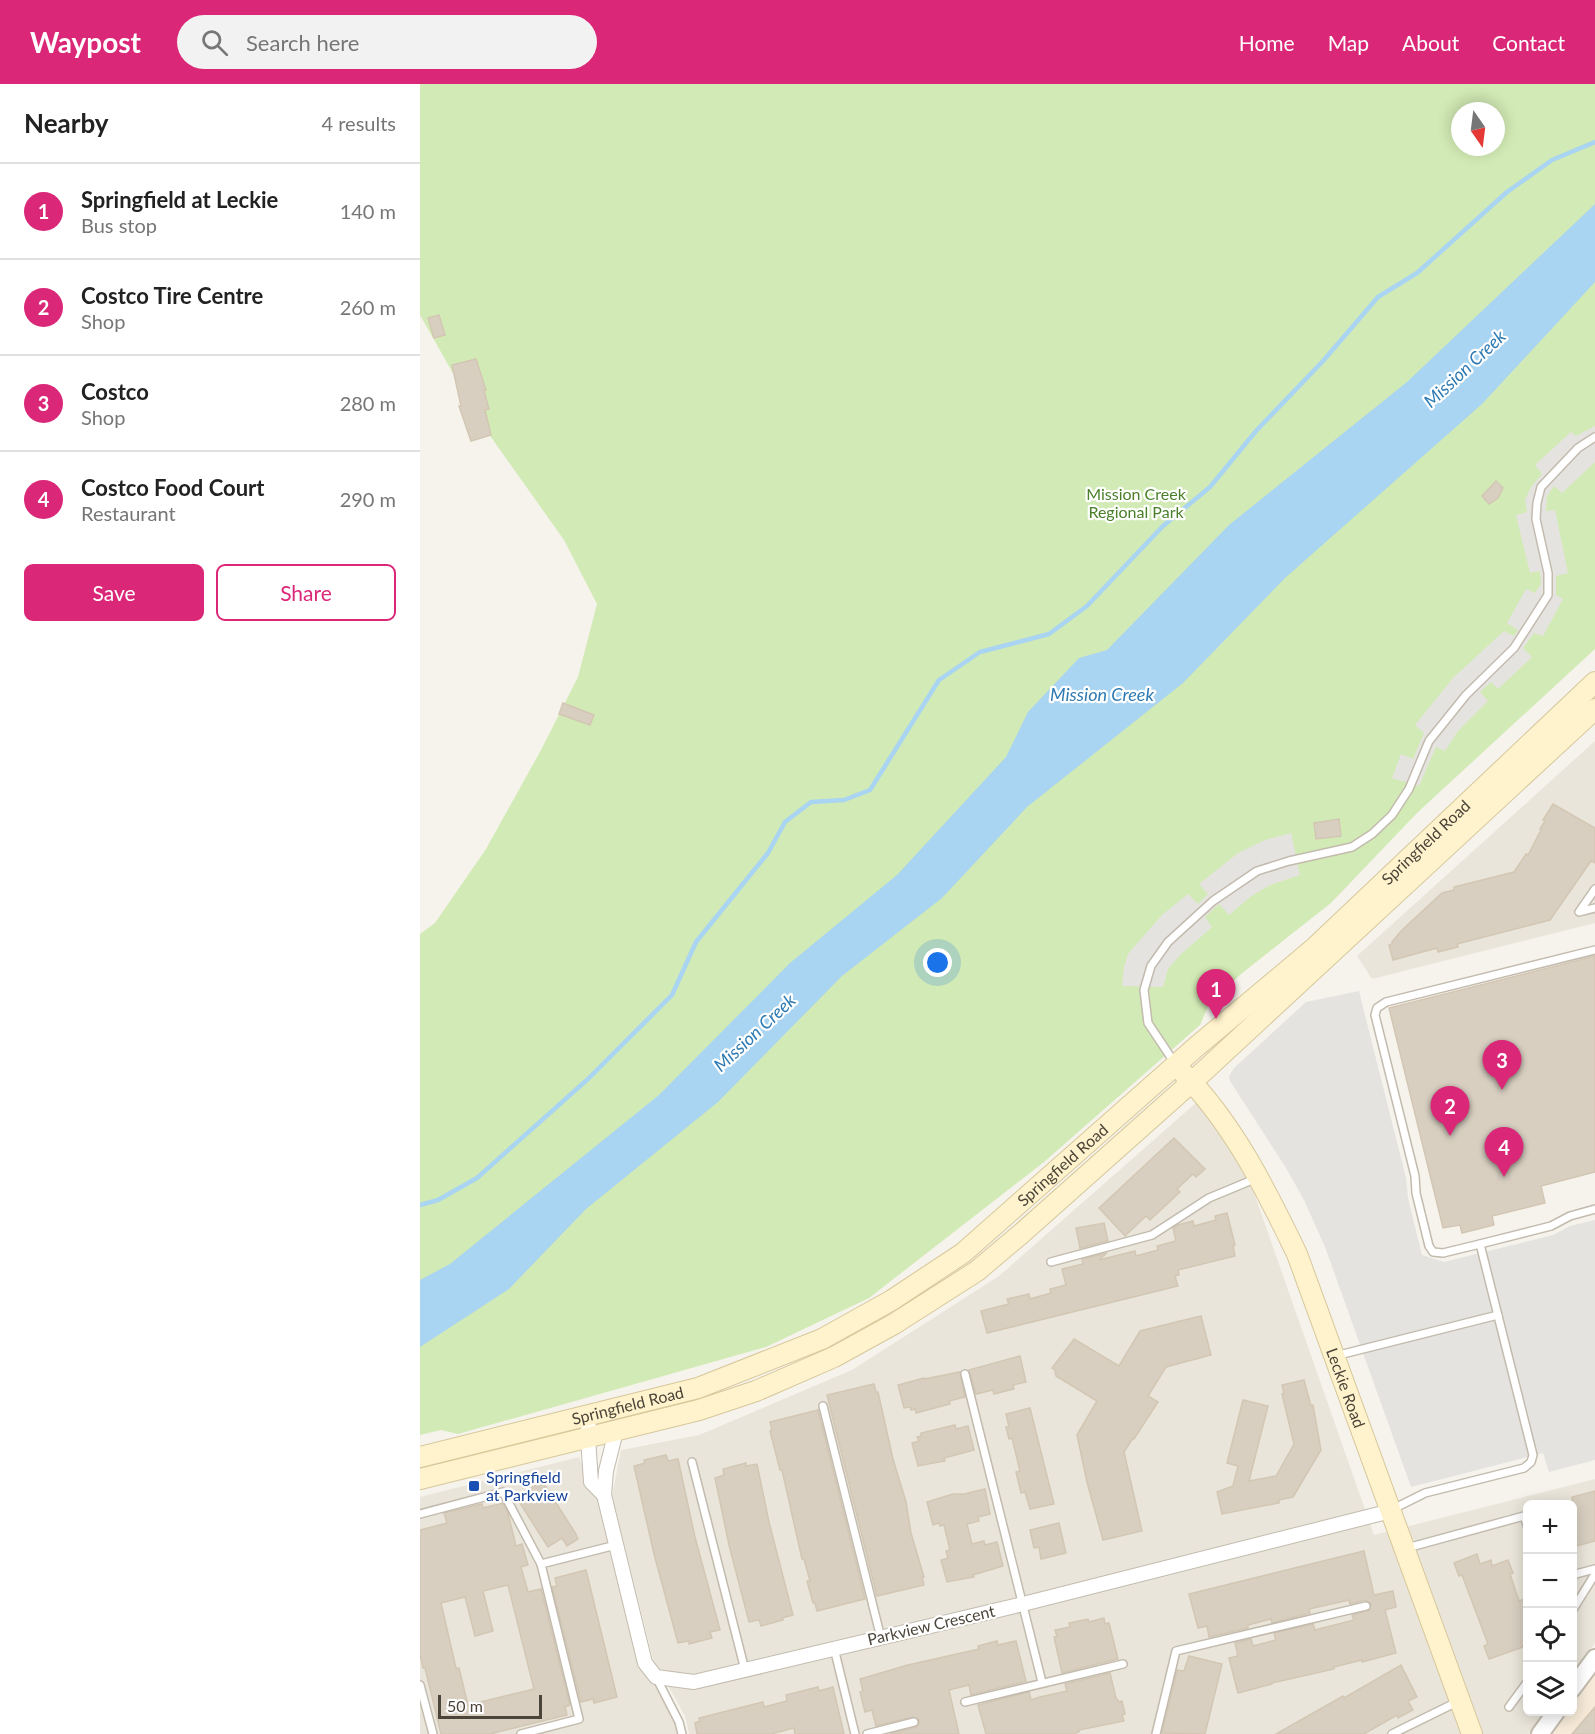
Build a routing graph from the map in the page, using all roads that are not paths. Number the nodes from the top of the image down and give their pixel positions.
1 (1595, 436) edge
2 (1595, 682) edge
3 (1595, 709) edge
4 (1595, 889) edge
5 (1595, 908) edge
6 (1595, 950) edge
7 (1176, 1065) junction
8 (1192, 1082) junction
9 (1260, 1178) junction
10 (1595, 1209) edge
11 (1480, 1244) junction
12 (1051, 1262) dead end
13 (1498, 1315) junction
14 (1334, 1356) junction
15 (965, 1374) dead end
16 (823, 1406) dead end
17 (589, 1415) junction
18 (616, 1431) junction
19 (588, 1437) junction
20 (420, 1457) edge
21 (692, 1462) dead end
22 (420, 1479) edge
23 (604, 1495) junction
24 (1390, 1511) junction
25 (420, 1514) edge
26 (1523, 1516) edge
27 (616, 1545) junction
28 (1404, 1549) junction
29 (541, 1564) junction
30 (1595, 1569) edge
31 (1577, 1574) edge
32 (1595, 1574) edge
33 (1023, 1604) junction
34 (1365, 1606) dead end
35 (1574, 1608) edge
36 (881, 1638) junction
37 (834, 1648) junction
38 (1595, 1658) edge
39 (1123, 1664) dead end
40 (745, 1670) junction
41 (656, 1677) junction
42 (1042, 1682) junction
43 (1577, 1682) edge
44 (420, 1684) edge
45 (1523, 1687) edge
46 (1460, 1701) junction
47 (964, 1702) dead end
48 (1509, 1707) dead end
49 (1553, 1716) edge
50 (914, 1722) dead end
51 (433, 1734) edge
52 (520, 1734) edge
53 (682, 1734) edge
54 (855, 1734) edge
55 (867, 1734) edge
56 (1156, 1734) edge
57 (1392, 1734) edge
58 (1472, 1734) edge
59 (1540, 1734) edge

1 - 7 lane
2 - 7 main road, Springfield Road
3 - 8 main road, Springfield Road
4 - 5 lane
6 - 11 lane
7 - 8 main road, Leckie Road
7 - 17 main road, Springfield Road
8 - 9 main road, Leckie Road
8 - 18 main road, Springfield Road
9 - 12 lane
9 - 14 main road, Leckie Road
10 - 11 lane
11 - 13 lane
13 - 14 lane
13 - 24 lane
14 - 24 main road, Leckie Road
15 - 33 lane
16 - 36 lane
17 - 19 street
17 - 20 main road, Springfield Road
18 - 19 main road, Springfield Road
18 - 23 street
19 - 22 main road, Springfield Road
19 - 23 street
21 - 40 lane
23 - 27 street
24 - 28 main road, Leckie Road
24 - 33 street, Parkview Crescent
25 - 29 lane
26 - 28 lane
27 - 29 lane
27 - 41 street
28 - 46 main road, Leckie Road
29 - 52 lane
30 - 31 lane
32 - 35 lane
33 - 36 street, Parkview Crescent
33 - 42 lane
34 - 56 lane
36 - 37 street, Parkview Crescent
37 - 40 street, Parkview Crescent
37 - 54 lane
38 - 43 street
39 - 42 lane
40 - 41 street, Parkview Crescent
41 - 53 lane
42 - 47 lane
44 - 51 lane
45 - 48 lane
46 - 57 lane
46 - 58 main road, Leckie Road
49 - 59 street
50 - 55 lane

